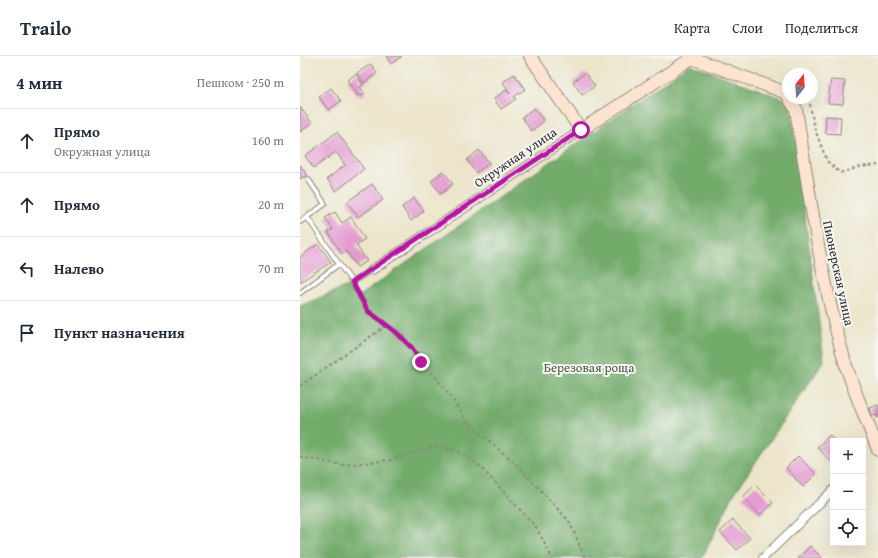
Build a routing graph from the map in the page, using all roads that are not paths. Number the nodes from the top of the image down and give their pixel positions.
1 (530, 56) edge
2 (692, 57) edge
3 (782, 91) edge
4 (793, 104) edge
5 (581, 130) junction
6 (308, 179) dead end
7 (307, 217) junction
8 (300, 222) edge
9 (339, 264) junction
10 (372, 270) joint
11 (300, 293) edge
12 (878, 450) edge
13 (830, 493) edge
14 (763, 558) edge

1 - 5 street
2 - 3 street
2 - 5 street, Окружная улица
4 - 12 street, Пионерская улица
5 - 10 street, Окружная улица
6 - 7 lane
7 - 8 lane
7 - 9 lane
9 - 10 lane
9 - 11 lane
13 - 14 street

